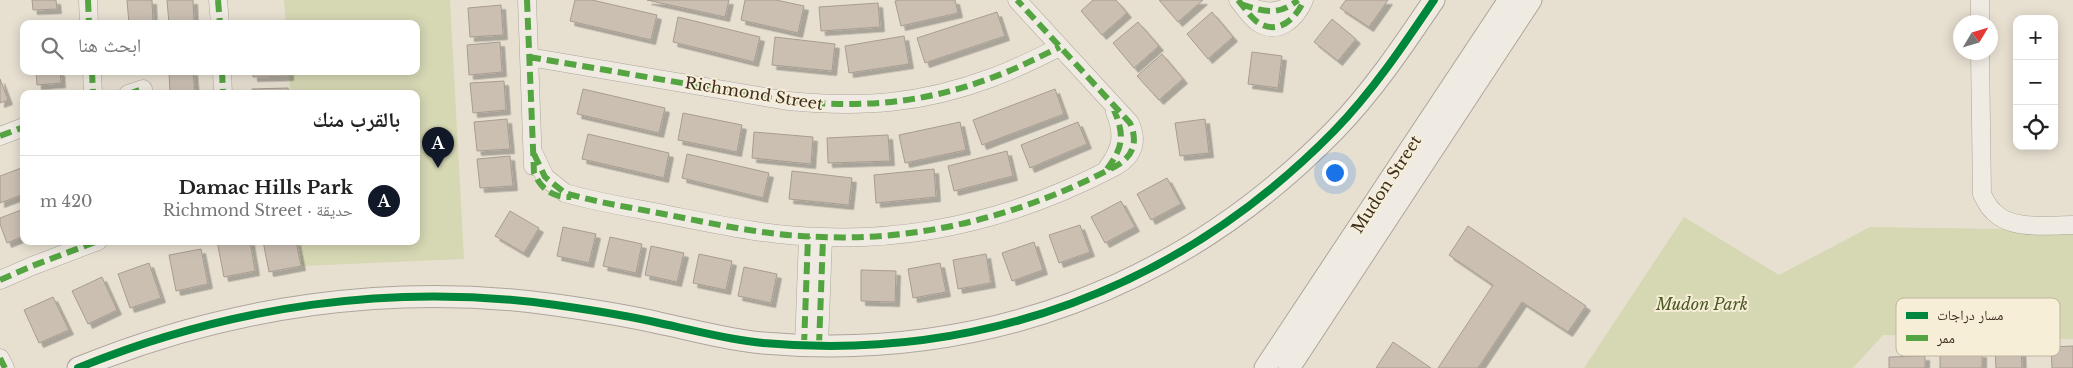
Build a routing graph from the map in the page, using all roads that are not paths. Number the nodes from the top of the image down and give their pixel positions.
1 (88, 0) edge
2 (218, 0) edge
3 (527, 0) edge
4 (1017, 0) edge
5 (1298, 0) edge
6 (1304, 0) edge
7 (1434, 0) edge
8 (1509, 0) edge
9 (1531, 0) edge
10 (1980, 0) edge
11 (1240, 2) edge
12 (1980, 15) edge
13 (89, 20) edge
14 (220, 20) edge
15 (1060, 48) junction
16 (529, 57) junction
17 (1980, 60) edge
18 (92, 75) edge
19 (222, 75) edge
20 (93, 90) edge
21 (223, 90) edge
22 (20, 128) edge
23 (0, 136) edge
24 (2073, 225) edge
25 (816, 237) junction
26 (87, 245) edge
27 (0, 280) edge
28 (811, 346) junction
29 (0, 358) edge
30 (5, 368) edge
31 (78, 368) edge
32 (1265, 368) edge
33 (1289, 368) edge

1 - 13 street
2 - 14 street
3 - 16 street
4 - 15 street
5 - 11 street
6 - 11 street
7 - 28 street
8 - 32 street, Mudon Street
9 - 33 street, Mudon Street
10 - 12 street
15 - 16 street, Richmond Street
15 - 25 street
16 - 25 street
17 - 24 street
18 - 20 street
19 - 21 street
22 - 23 street
25 - 28 street
26 - 27 street
28 - 31 street
29 - 30 street

